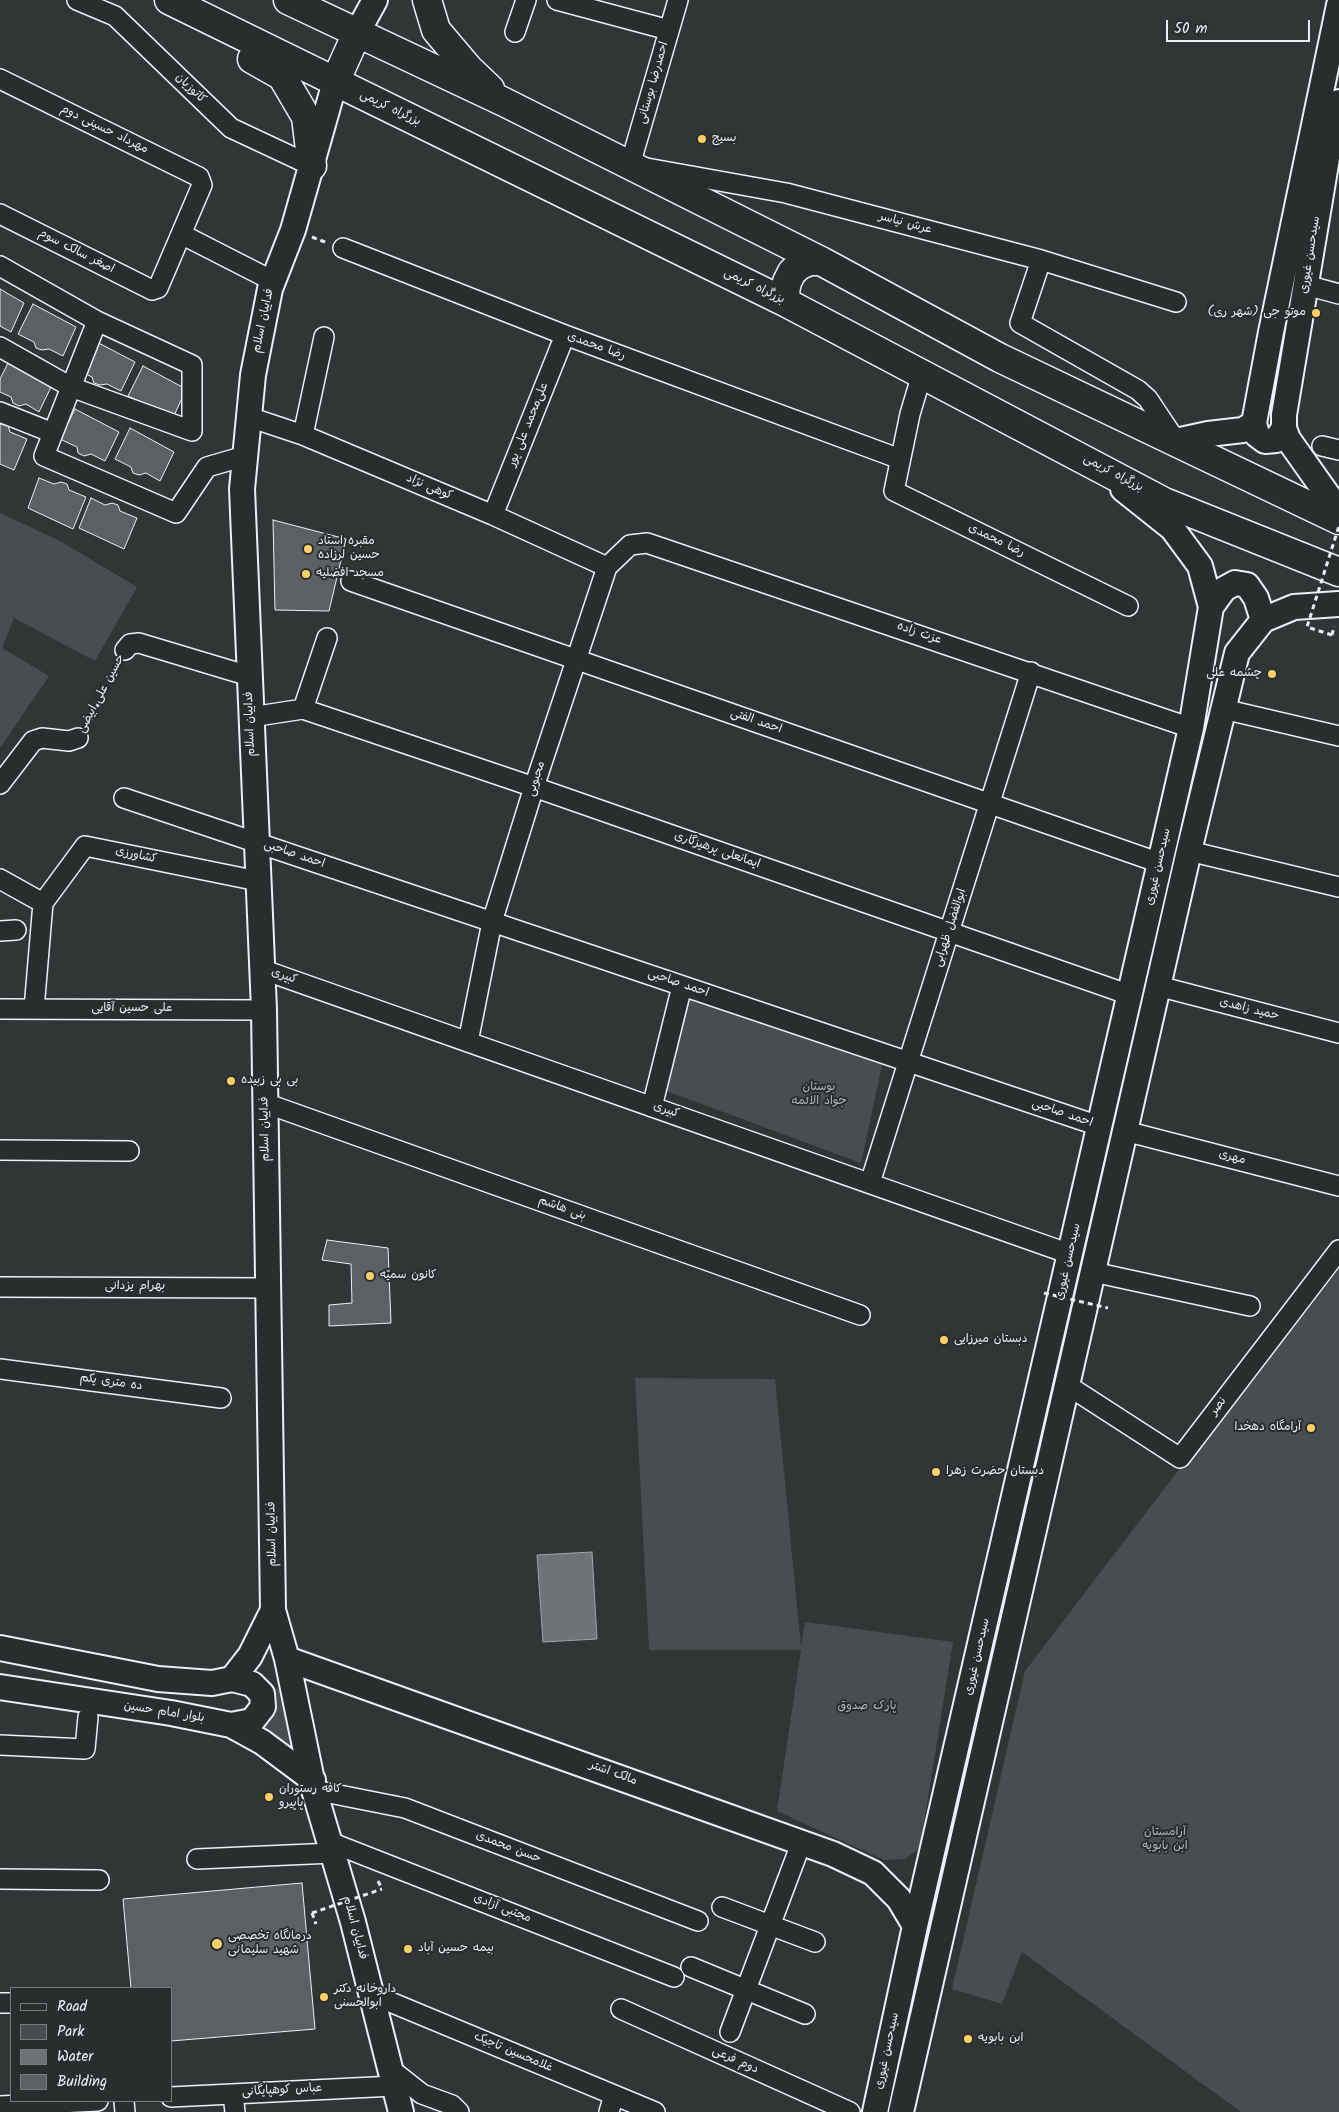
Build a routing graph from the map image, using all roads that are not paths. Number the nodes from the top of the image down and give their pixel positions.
1 (77, 0) edge
2 (152, 0) edge
3 (169, 0) edge
4 (288, 0) edge
5 (363, 0) edge
6 (374, 0) edge
7 (427, 0) edge
8 (526, 0) edge
9 (557, 0) edge
10 (678, 0) edge
11 (1339, 5) edge
12 (669, 30) junction
13 (515, 32) dead end
14 (357, 33) junction
15 (0, 79) edge
16 (335, 82) junction
17 (504, 102) junction
18 (1339, 102) edge
19 (1334, 148) edge
20 (630, 165) junction
21 (312, 166) junction
22 (0, 214) edge
23 (181, 234) junction
24 (342, 248) road end
25 (1041, 260) junction
26 (821, 261) junction
27 (0, 266) edge
28 (273, 281) junction
29 (1306, 285) junction
30 (1339, 294) edge
31 (1176, 302) dead end
32 (787, 303) junction
33 (97, 321) junction
34 (565, 335) junction
35 (324, 337) dead end
36 (0, 347) edge
37 (922, 374) junction
38 (71, 387) junction
39 (0, 412) edge
40 (249, 417) junction
41 (1254, 423) junction
42 (1284, 428) junction
43 (53, 433) junction
44 (303, 435) junction
45 (1176, 441) junction
46 (245, 456) junction
47 (900, 459) junction
48 (1084, 459) junction
49 (1339, 511) edge
50 (493, 515) junction
51 (1339, 520) edge
52 (647, 543) joint
53 (607, 567) junction
54 (1339, 572) edge
55 (351, 581) dead end
56 (1339, 604) edge
57 (1128, 606) dead end
58 (1211, 607) junction
59 (1263, 620) junction
60 (327, 638) dead end
61 (125, 650) road end
62 (577, 660) junction
63 (1031, 672) junction
64 (249, 676) junction
65 (1223, 708) junction
66 (303, 709) junction
67 (251, 717) junction
68 (1191, 728) junction
69 (1339, 736) edge
70 (78, 738) road end
71 (0, 784) edge
72 (534, 787) junction
73 (124, 798) dead end
74 (990, 803) junction
75 (256, 842) junction
76 (1189, 851) junction
77 (1160, 863) junction
78 (0, 879) edge
79 (258, 882) junction
80 (1339, 887) edge
81 (42, 903) junction
82 (492, 922) junction
83 (949, 932) junction
84 (261, 969) junction
85 (682, 986) junction
86 (1158, 986) junction
87 (1130, 994) junction
88 (0, 1009) edge
89 (34, 1009) junction
90 (264, 1010) junction
91 (1339, 1033) edge
92 (468, 1042) junction
93 (908, 1062) junction
94 (265, 1103) junction
95 (652, 1107) junction
96 (1099, 1126) junction
97 (1125, 1131) junction
98 (0, 1150) edge
99 (129, 1151) dead end
100 (870, 1183) junction
101 (1339, 1186) edge
102 (1339, 1250) edge
103 (1070, 1254) junction
104 (1093, 1272) junction
105 (0, 1287) edge
106 (269, 1288) junction
107 (1250, 1306) dead end
108 (860, 1315) dead end
109 (0, 1368) edge
110 (1067, 1385) junction
111 (221, 1398) dead end
112 (273, 1610) junction
113 (0, 1648) edge
114 (287, 1659) junction
115 (232, 1679) junction
116 (0, 1687) edge
117 (88, 1717) dead end
118 (231, 1725) junction
119 (0, 1745) edge
120 (314, 1785) junction
121 (802, 1841) junction
122 (331, 1848) junction
123 (197, 1858) dead end
124 (0, 1879) edge
125 (99, 1880) dead end
126 (722, 1907) dead end
127 (698, 1921) dead end
128 (770, 1925) junction
129 (915, 1926) junction
130 (815, 1942) dead end
131 (691, 1968) dead end
132 (674, 1977) dead end
133 (745, 1990) junction
134 (371, 1994) junction
135 (621, 2009) dead end
136 (806, 2014) dead end
137 (730, 2032) dead end
138 (391, 2077) junction
139 (172, 2097) edge
140 (85, 2102) edge
141 (234, 2103) edge
142 (612, 2103) edge
143 (6, 2108) edge
144 (401, 2112) edge
145 (459, 2112) edge
146 (656, 2112) edge
147 (850, 2112) edge
148 (874, 2112) edge
149 (901, 2112) edge

1 - 21 street, کاتوزیان
2 - 21 highway
3 - 16 highway, بزرگراه کریمی
4 - 14 highway
5 - 14 main road
6 - 14 main road
7 - 17 highway
8 - 13 street
9 - 12 street
10 - 12 street, احمدرضا بوستانی
11 - 41 main road, سیدحسن غیوری
12 - 20 street, احمدرضا بوستانی
14 - 16 highway
14 - 17 highway
15 - 23 street, مهرداد حسینی دوم
16 - 21 main road, فداییان اسلام
16 - 32 highway, بزرگراه کریمی
17 - 20 highway
18 - 19 main road, سیدحسن غیوری
19 - 29 main road, سیدحسن غیوری
20 - 25 street, عرش نیاسر
20 - 26 highway
21 - 28 main road, فداییان اسلام
22 - 23 street, اصغر سالک سوم
23 - 28 street
24 - 34 street, رضا محمدی
25 - 31 street, عرش نیاسر
25 - 45 street
26 - 32 highway
26 - 45 highway
27 - 33 street
28 - 40 main road, فداییان اسلام
29 - 30 street
29 - 42 main road, سیدحسن غیوری
32 - 37 highway, بزرگراه کریمی
33 - 38 street
33 - 38 street
34 - 47 street, رضا محمدی
34 - 50 street, علی‌محمد علی پور
35 - 44 street
36 - 38 street
37 - 47 street, رضا محمدی
37 - 48 highway, بزرگراه کریمی
38 - 43 street
39 - 43 street
40 - 44 street, کوهی نژاد
40 - 46 main road, فداییان اسلام
41 - 42 main road
41 - 45 main road
42 - 49 main road
43 - 46 street
44 - 50 street, کوهی نژاد
45 - 51 highway
46 - 64 main road, فداییان اسلام
47 - 57 street, رضا محمدی
48 - 54 highway, بزرگراه کریمی
48 - 58 main road, سیدحسن غیوری
50 - 53 street, کوهی نژاد
52 - 53 street, محبوبی
52 - 63 street, عزت زاده
53 - 62 street, محبوبی
55 - 62 street, احمد الفتی
56 - 59 main road, سیدحسن غیوری
58 - 59 main road
58 - 68 main road, سیدحسن غیوری
59 - 65 main road, سیدحسن غیوری
60 - 66 street
61 - 64 street, حسین علی ابیضی
62 - 72 street, محبوبی
62 - 74 street, احمد الفتی
63 - 68 street, عزت زاده
63 - 74 street, ابوالفضل ظهرابی
64 - 67 main road, فداییان اسلام
65 - 69 street
65 - 76 main road, سیدحسن غیوری
66 - 67 street
66 - 72 street, ایمانعلی پرهیزگاری
67 - 75 main road, فداییان اسلام
68 - 77 main road, سیدحسن غیوری
70 - 71 street, حسین علی ابیضی
72 - 82 street, محبوبی
72 - 83 street, ایمانعلی پرهیزگاری
73 - 75 street, احمد صاحبی
74 - 77 street, احمد الفتی
74 - 83 street, ابوالفضل ظهرابی
75 - 79 main road, فداییان اسلام
75 - 82 street, احمد صاحبی
76 - 80 street
76 - 86 main road, سیدحسن غیوری
77 - 87 main road, سیدحسن غیوری
78 - 81 street
79 - 81 street, کشاورزی
79 - 84 main road, فداییان اسلام
81 - 89 street
82 - 85 street, احمد صاحبی
82 - 92 street, محبوبی
83 - 87 street, ایمانعلی پرهیزگاری
83 - 93 street, ابوالفضل ظهرابی
84 - 90 main road, فداییان اسلام
84 - 92 street, کبیری
85 - 93 street, احمد صاحبی
85 - 95 street
86 - 91 street, حمید زاهدی
86 - 97 main road, سیدحسن غیوری
87 - 96 main road, سیدحسن غیوری
88 - 89 street, علی حسین آقایی
89 - 90 street, علی حسین آقایی
90 - 94 main road, فداییان اسلام
92 - 95 street, کبیری
93 - 96 street, احمد صاحبی
93 - 100 street, ابوالفضل ظهرابی
94 - 106 main road, فداییان اسلام
94 - 108 street, بنی هاشم
95 - 100 street, کبیری
96 - 103 main road, سیدحسن غیوری
97 - 101 street, مهری
97 - 104 main road, سیدحسن غیوری
98 - 99 street
100 - 103 street, کبیری
102 - 110 street, نصر
103 - 129 main road, سیدحسن غیوری
104 - 107 street
104 - 110 main road, سیدحسن غیوری
105 - 106 street, بهرام یزدانی
106 - 112 main road, فداییان اسلام
109 - 111 street, ده متری یکم
110 - 149 main road, سیدحسن غیوری
112 - 114 main road, فداییان اسلام
112 - 115 main road
113 - 115 main road
114 - 120 main road, فداییان اسلام
114 - 121 main road, مالک اشتر
115 - 118 main road
116 - 118 main road, بلوار امام حسین
117 - 119 street
118 - 120 main road, بلوار امام حسین
120 - 122 main road, فداییان اسلام
120 - 127 street, حسن محمدی
121 - 128 street
121 - 129 main road, مالک اشتر
122 - 123 street
122 - 132 street, مجتبی آزادی
122 - 134 main road, فداییان اسلام
124 - 125 street
126 - 128 street
128 - 130 street
128 - 133 street
129 - 148 main road, سیدحسن غیوری
131 - 133 street
133 - 136 street
133 - 137 street
134 - 138 main road, فداییان اسلام
134 - 142 street, غلامحسین تاجیک
135 - 147 street, دوم فرعی
138 - 141 street, عباس کوهپایگانی
138 - 144 main road, فداییان اسلام
138 - 145 street
139 - 141 street, عباس کوهپایگانی
140 - 143 street
142 - 146 street, غلامحسین تاجیک

